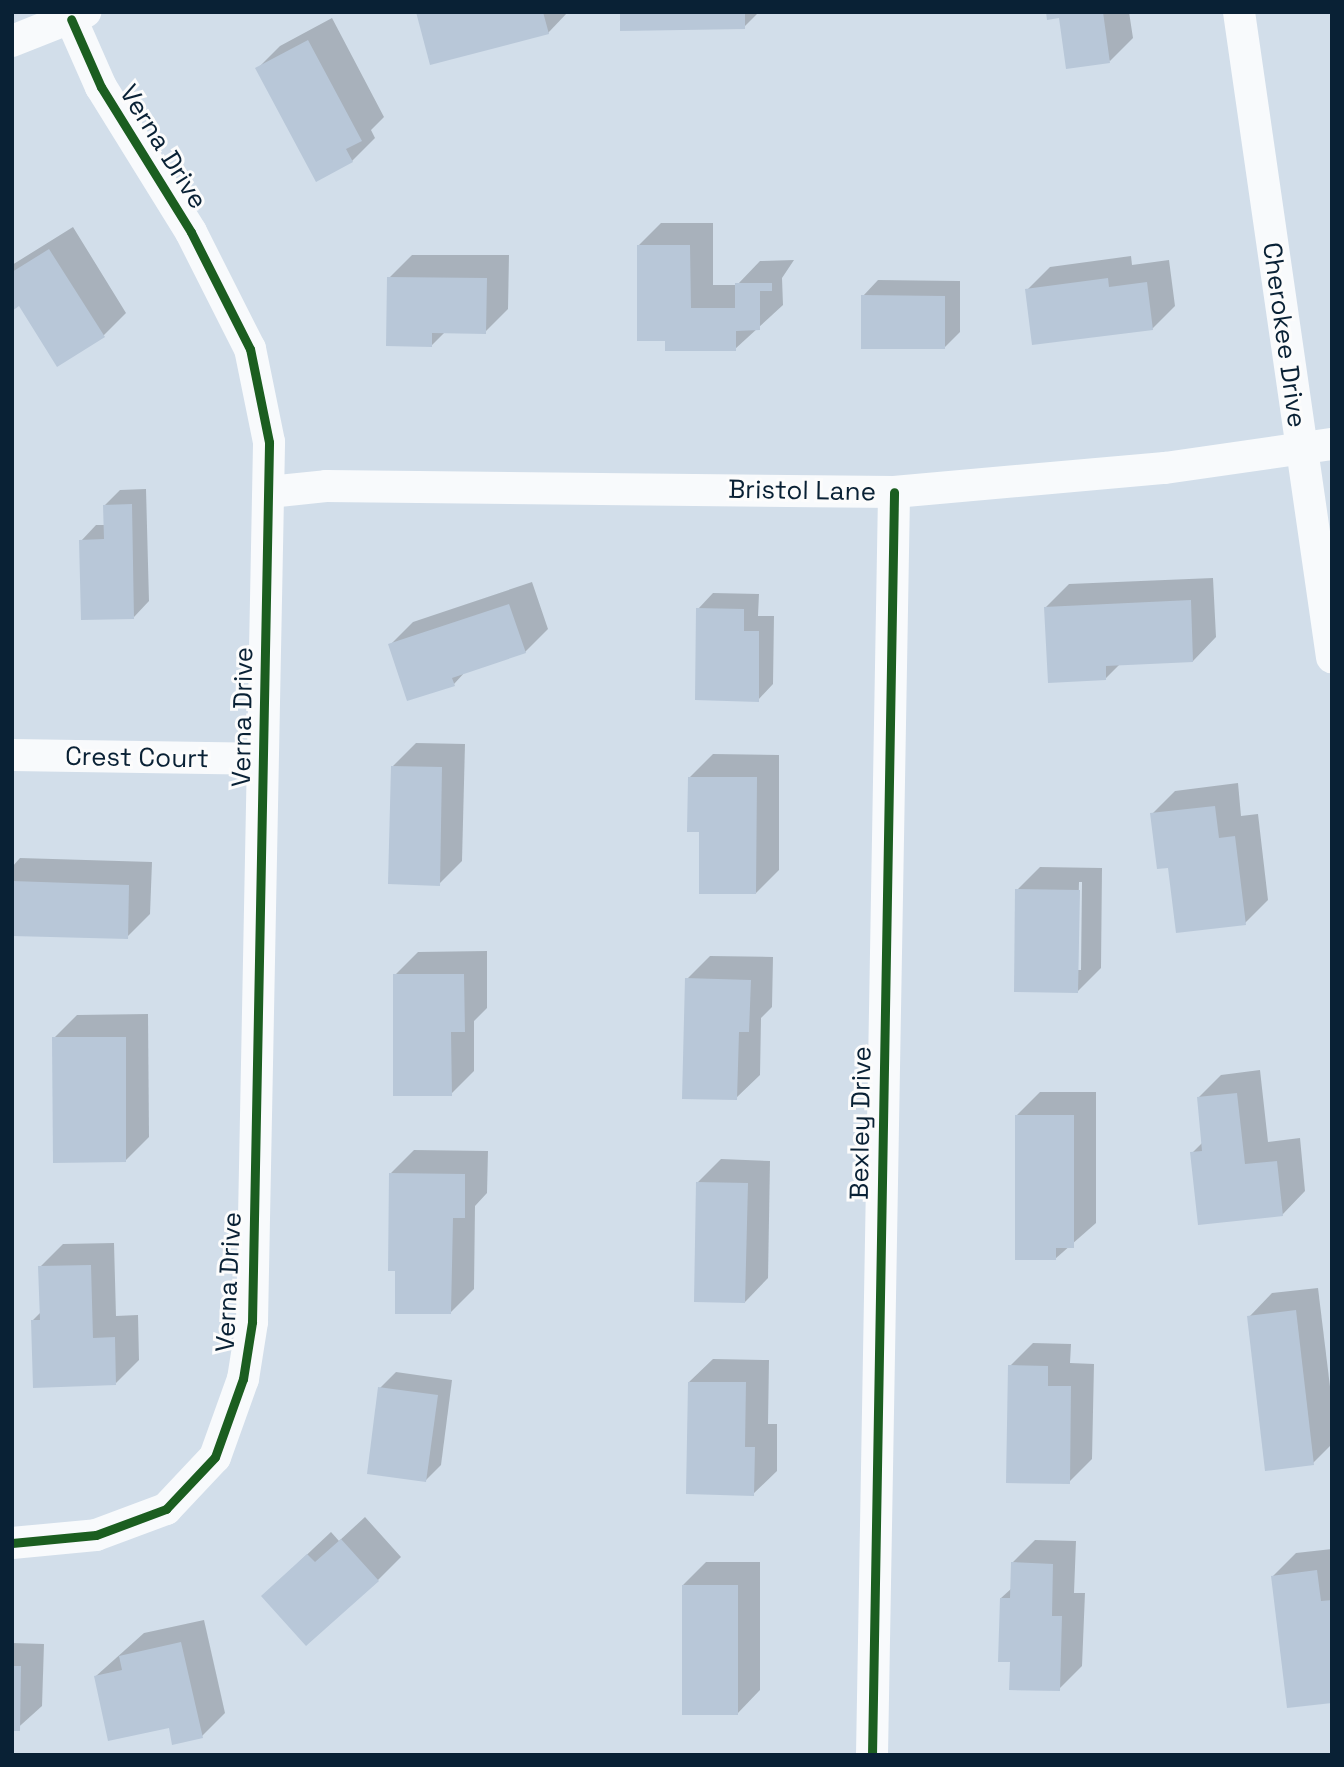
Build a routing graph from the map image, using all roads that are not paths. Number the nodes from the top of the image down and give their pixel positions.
1 (1239, 12) edge
2 (78, 16) edge
3 (12, 41) edge
4 (1332, 444) edge
5 (1300, 449) junction
6 (270, 492) junction
7 (894, 492) junction
8 (1332, 657) edge
9 (12, 755) edge
10 (262, 759) junction
11 (12, 1543) edge
12 (872, 1755) edge

1 - 5 street, Cherokee Drive
2 - 3 street
2 - 6 street, Verna Drive
4 - 5 street, Bristol Lane
5 - 7 street, Bristol Lane
5 - 8 street, Cherokee Drive
6 - 7 street, Bristol Lane
6 - 10 street, Verna Drive
7 - 12 street, Bexley Drive
9 - 10 street, Crest Court
10 - 11 street, Verna Drive

